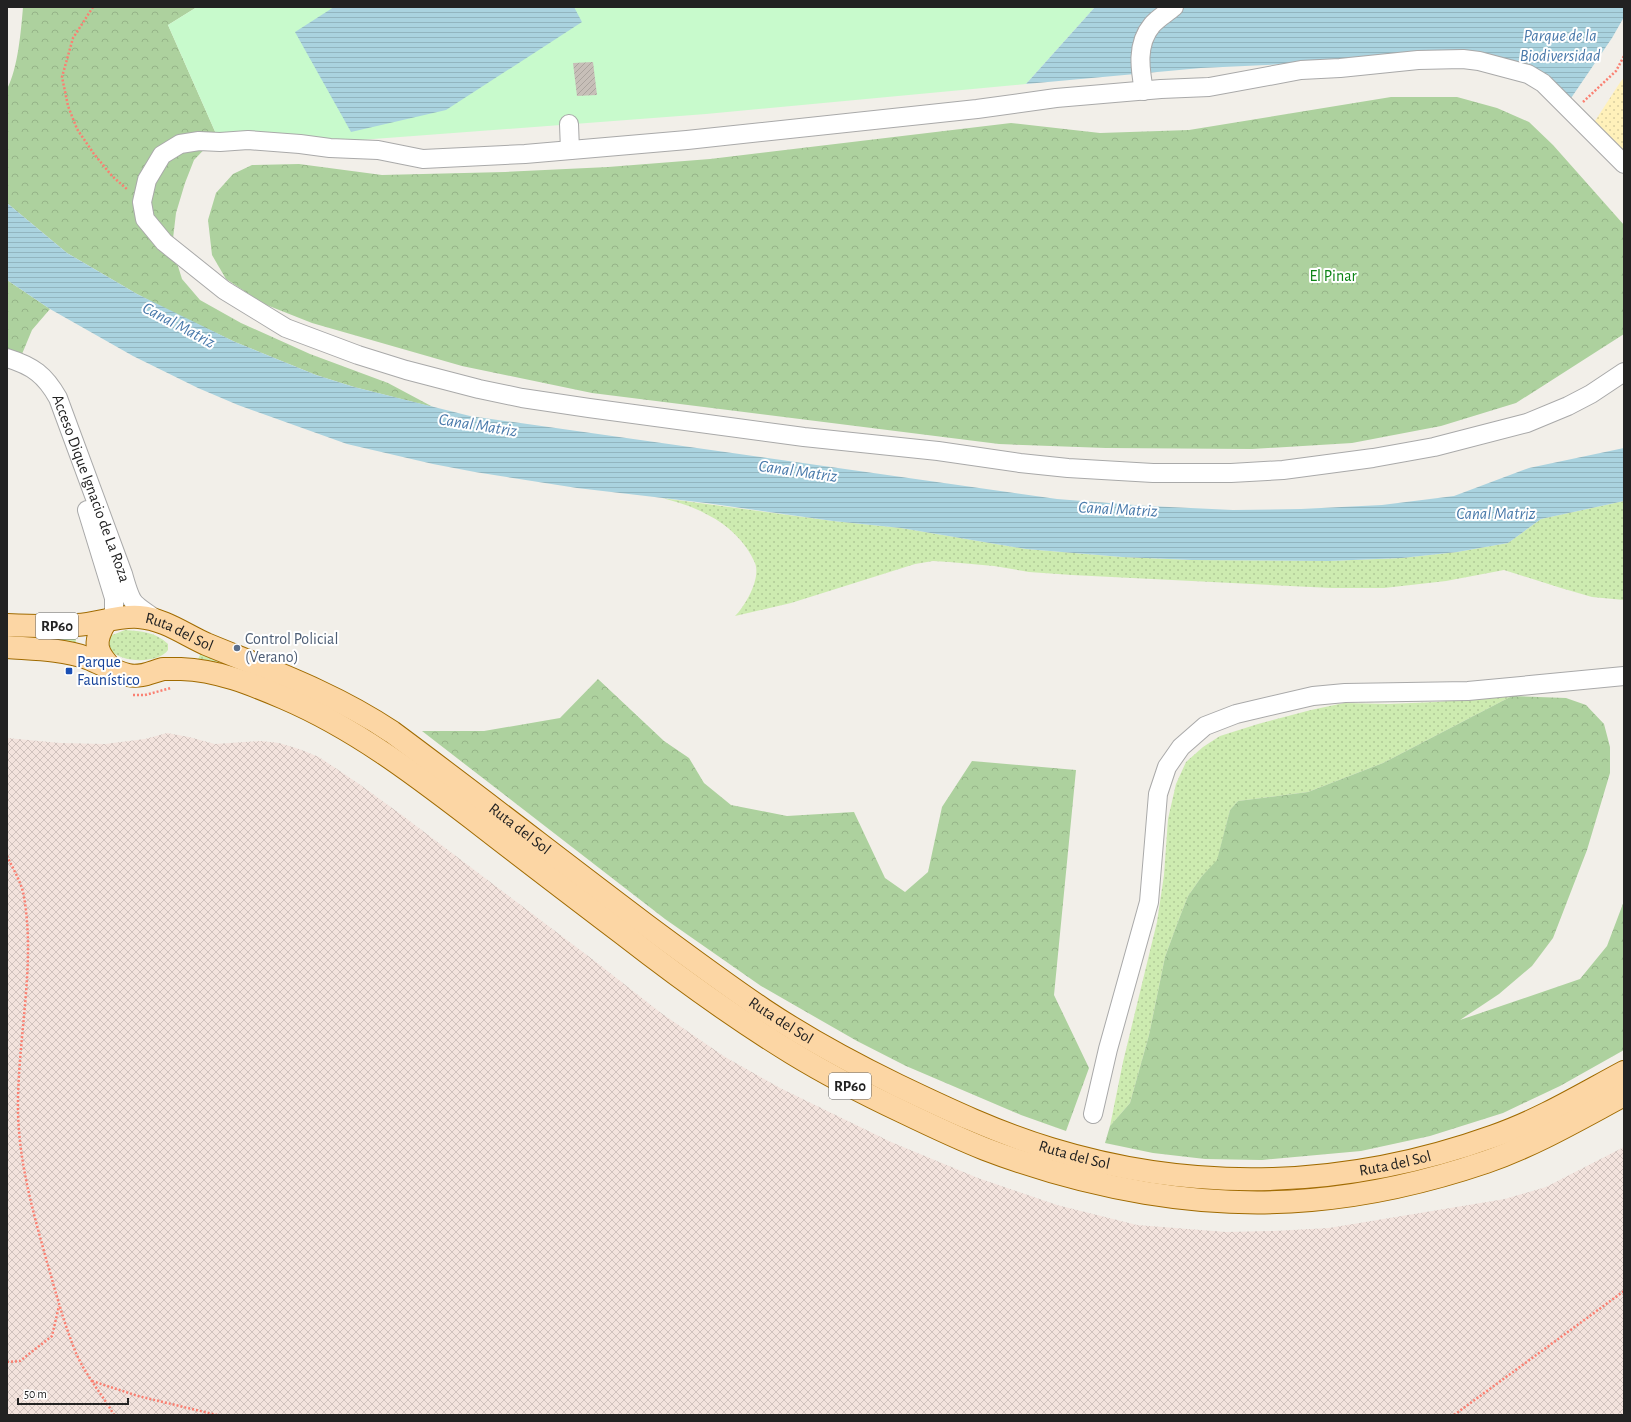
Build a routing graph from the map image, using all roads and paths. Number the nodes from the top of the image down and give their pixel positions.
1 (93, 7) edge
2 (1174, 7) edge
3 (1624, 56) edge
4 (1144, 91) junction
5 (1572, 112) junction
6 (569, 124) dead end
7 (570, 150) junction
8 (1624, 164) edge
9 (142, 202) junction
10 (11, 360) edge
11 (1624, 372) edge
12 (108, 620) junction
13 (7, 625) edge
14 (168, 625) junction
15 (7, 647) edge
16 (162, 669) junction
17 (114, 670) junction
18 (1624, 676) edge
19 (176, 687) dead end
20 (128, 695) dead end
21 (7, 856) edge
22 (1624, 1072) edge
23 (1624, 1095) edge
24 (1093, 1114) dead end
25 (1624, 1291) edge
26 (59, 1305) junction
27 (7, 1362) edge
28 (91, 1380) junction
29 (114, 1415) edge
30 (217, 1415) edge
31 (1454, 1415) edge

1 - 9 path
2 - 4 street
3 - 5 path
4 - 5 street
4 - 7 street
5 - 8 street
6 - 7 street
7 - 9 street
9 - 11 street
10 - 12 street, Acceso Dique Ignacio de La Roza
10 - 14 street, Acceso Dique Ignacio de La Roza
12 - 13 main road, Ruta del Sol / RP60
12 - 14 main road, Ruta del Sol / RP60
12 - 17 main road
14 - 16 main road
14 - 22 main road, Ruta del Sol / RP60
15 - 17 main road, Ruta del Sol / RP60
16 - 17 main road, Ruta del Sol / RP60
16 - 23 main road, Ruta del Sol / RP60
18 - 24 street
19 - 20 path
21 - 26 path
25 - 31 path
26 - 27 path
26 - 28 path
28 - 29 path
28 - 30 path

